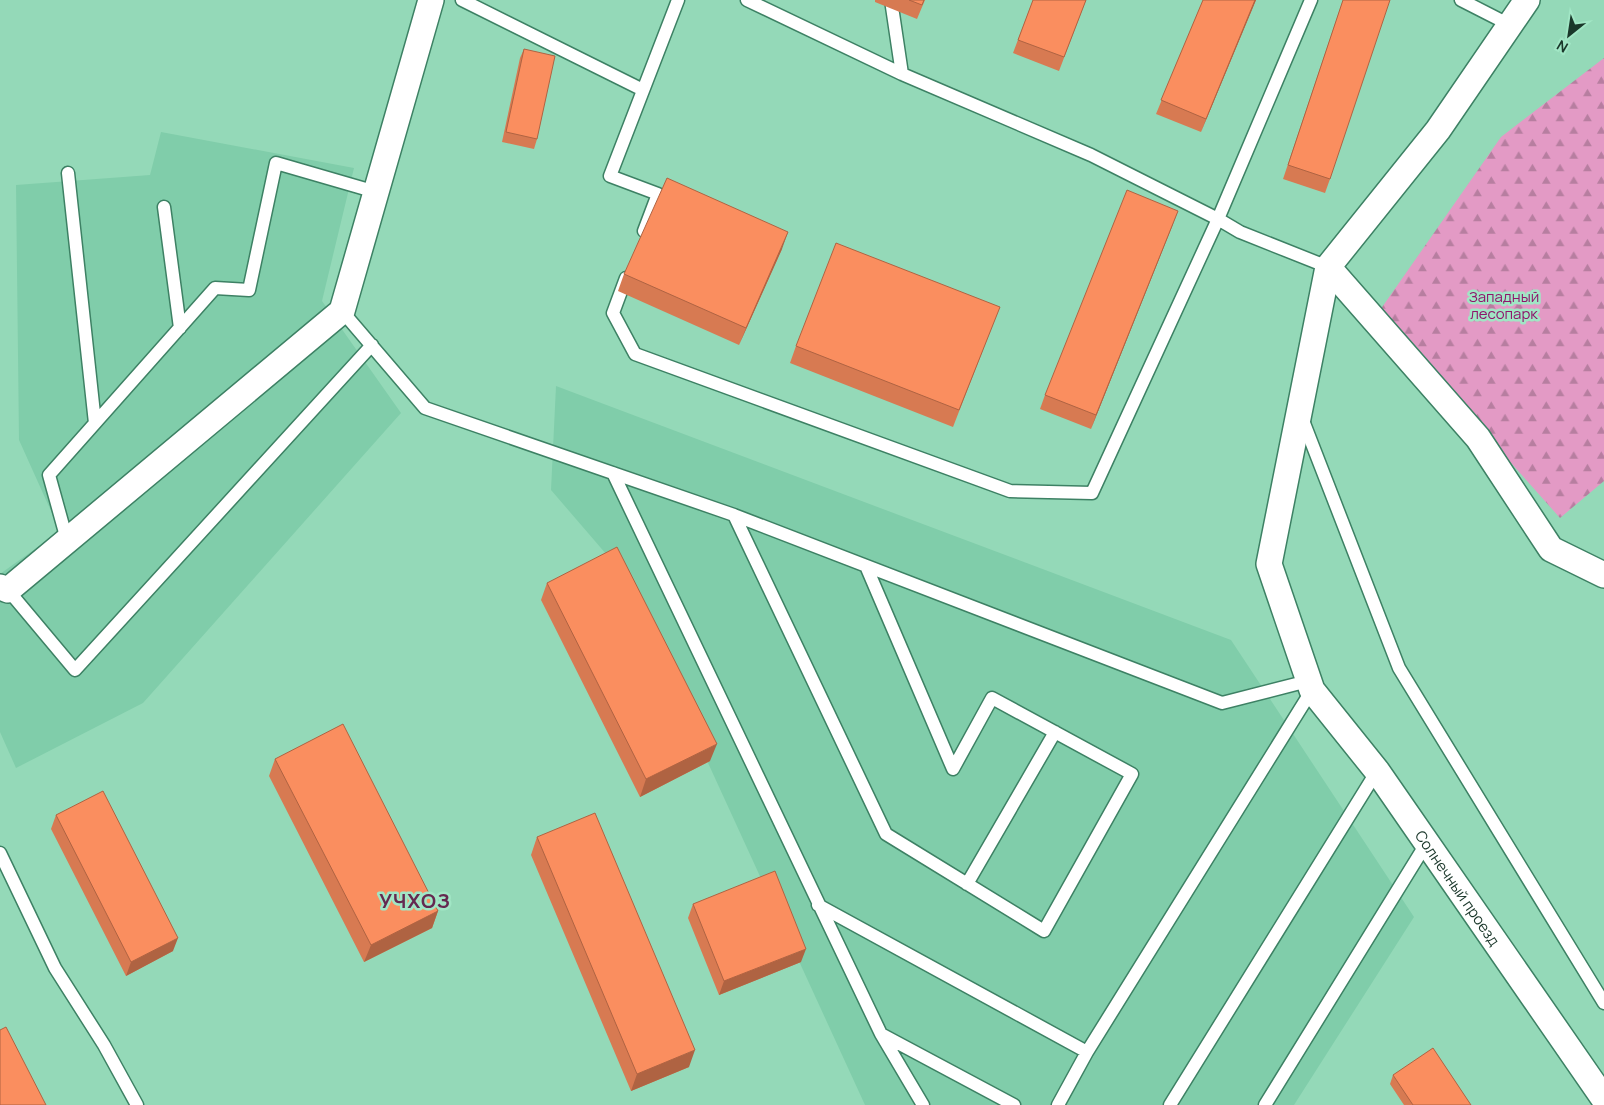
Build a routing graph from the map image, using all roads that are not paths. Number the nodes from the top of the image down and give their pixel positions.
1 (430, 0) edge
2 (462, 0) edge
3 (678, 0) edge
4 (747, 0) edge
5 (891, 0) edge
6 (1311, 0) edge
7 (1461, 0) edge
8 (1527, 0) edge
9 (1510, 25) junction
10 (902, 74) junction
11 (643, 90) junction
12 (68, 173) dead end
13 (376, 192) junction
14 (164, 207) dead end
15 (1218, 219) junction
16 (641, 240) edge
17 (630, 267) edge
18 (1328, 267) junction
19 (342, 311) junction
20 (180, 328) junction
21 (372, 345) junction
22 (1299, 411) junction
23 (95, 423) junction
24 (614, 473) junction
25 (734, 515) junction
26 (67, 540) junction
27 (866, 566) junction
28 (1604, 575) edge
29 (4, 588) edge
30 (1310, 685) junction
31 (1055, 732) junction
32 (1377, 771) junction
33 (1426, 844) junction
34 (0, 853) edge
35 (967, 884) junction
36 (818, 905) junction
37 (1604, 1003) edge
38 (880, 1034) junction
39 (1087, 1052) junction
40 (1604, 1099) edge
41 (137, 1105) edge
42 (923, 1105) edge
43 (1014, 1105) edge
44 (1058, 1105) edge
45 (1170, 1105) edge
46 (1266, 1105) edge

1 - 13 street
2 - 11 lane
3 - 11 lane
4 - 10 lane
5 - 10 lane
6 - 15 lane
7 - 9 lane
8 - 9 street
9 - 18 street
10 - 15 lane
11 - 16 lane
12 - 23 lane
13 - 19 street
13 - 20 lane
14 - 20 lane
15 - 17 lane
15 - 18 lane
18 - 22 street
18 - 28 street
19 - 21 lane
19 - 26 street
20 - 23 lane
21 - 24 lane
21 - 29 lane
22 - 30 street
22 - 37 lane
23 - 26 lane
24 - 25 lane
24 - 36 lane
25 - 27 lane
25 - 35 lane
26 - 29 street
27 - 30 lane
27 - 31 lane
30 - 32 street, Солнечный проезд
30 - 39 lane
31 - 35 lane
31 - 35 lane
32 - 33 street, Солнечный проезд
32 - 45 lane
33 - 40 street, Солнечный проезд
33 - 46 lane
34 - 41 lane
36 - 38 lane
36 - 39 lane
38 - 42 lane
38 - 43 lane
39 - 44 lane

